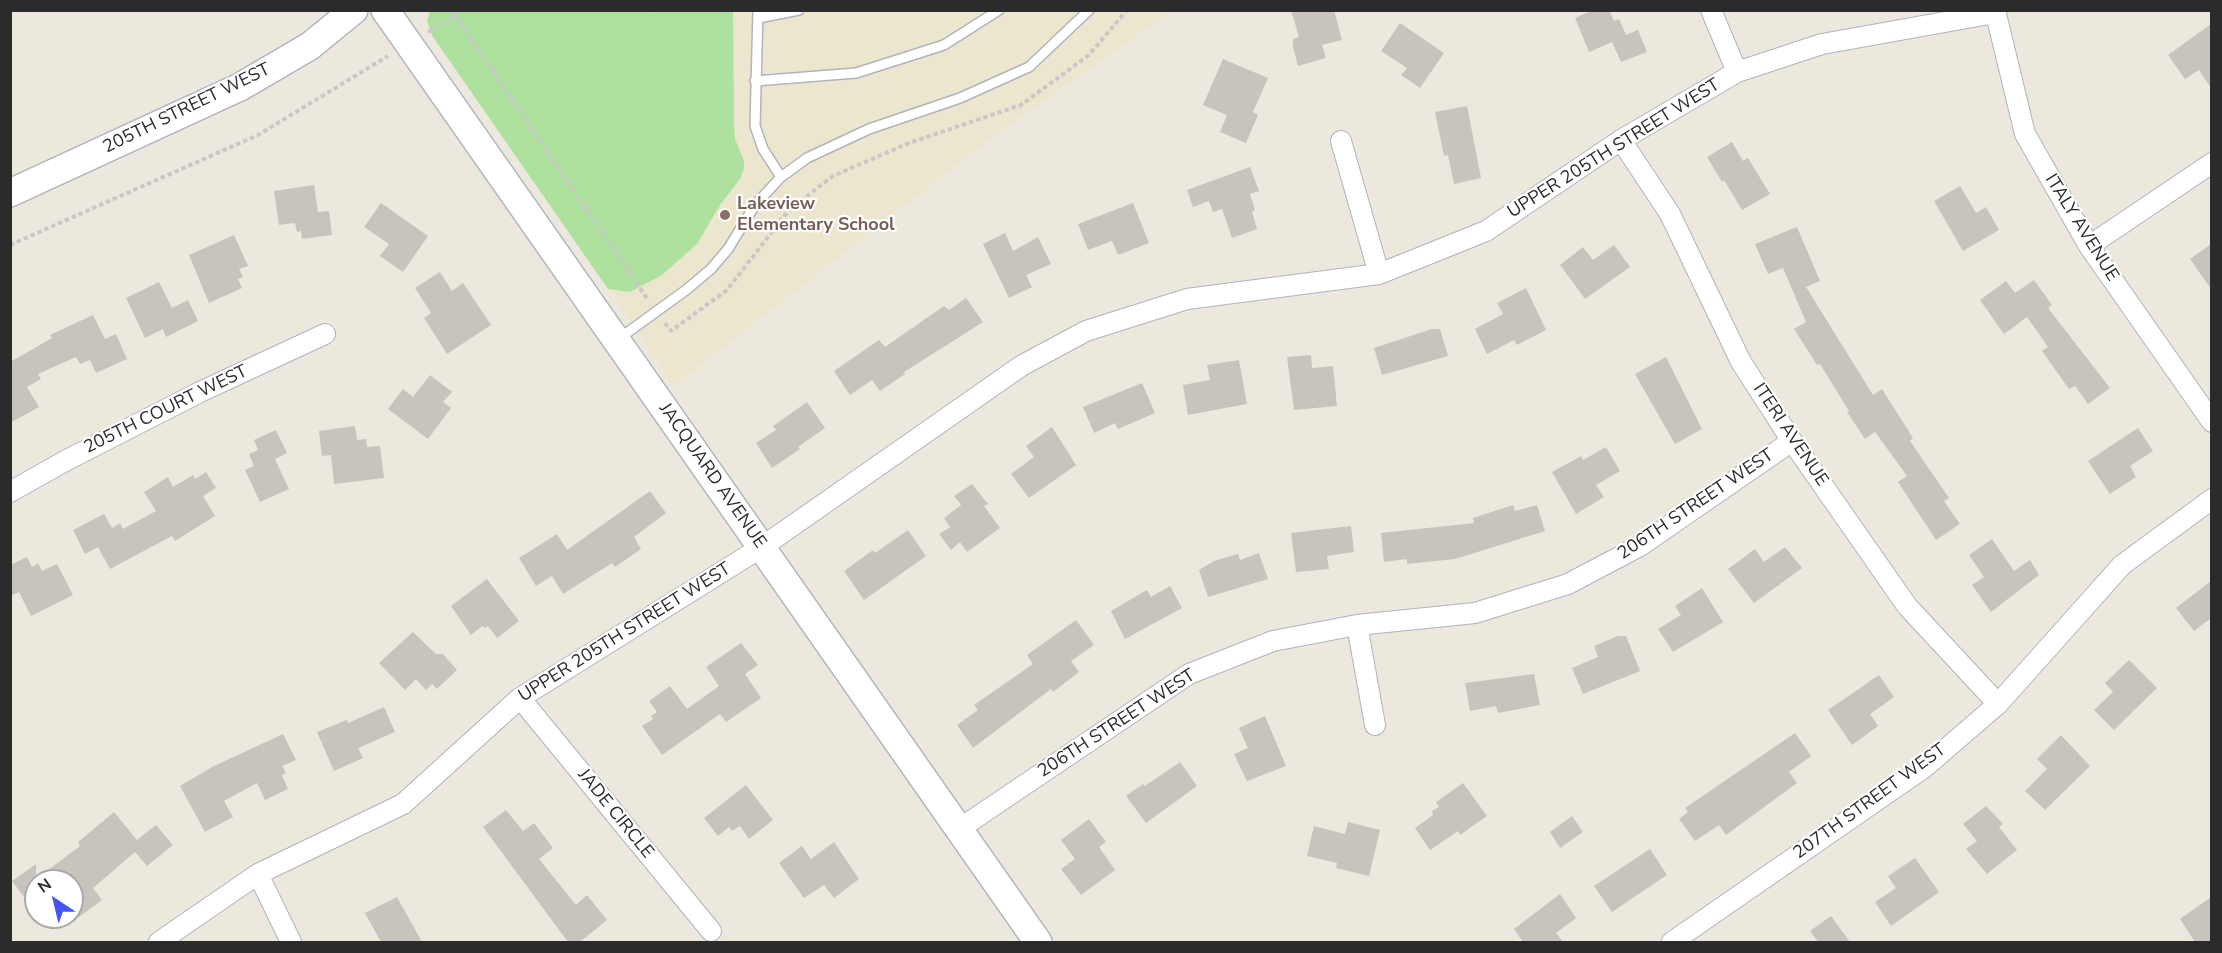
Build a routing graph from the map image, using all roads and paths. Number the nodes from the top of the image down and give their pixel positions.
1 (354, 10) edge
2 (385, 10) edge
3 (459, 10) edge
4 (799, 10) edge
5 (999, 10) edge
6 (1089, 10) edge
7 (1711, 10) edge
8 (1995, 12) edge
9 (758, 14) edge
10 (407, 45) junction
11 (1737, 72) junction
12 (755, 81) junction
13 (1621, 140) junction
14 (1341, 141) dead end
15 (2211, 163) edge
16 (781, 177) junction
17 (10, 193) edge
18 (10, 245) edge
19 (2089, 246) junction
20 (1379, 274) junction
21 (325, 334) dead end
22 (617, 340) junction
23 (2211, 422) edge
24 (1792, 441) junction
25 (10, 492) edge
26 (2211, 499) edge
27 (762, 547) junction
28 (1356, 625) junction
29 (520, 698) junction
30 (1998, 704) junction
31 (1375, 725) dead end
32 (959, 830) junction
33 (258, 874) junction
34 (711, 931) dead end
35 (159, 942) edge
36 (291, 942) edge
37 (1038, 942) edge
38 (1672, 942) edge

1 - 17 street, 205TH STREET WEST
2 - 10 street, JACQUARD AVENUE
3 - 10 path
4 - 9 lane
5 - 12 lane
6 - 16 lane
7 - 11 street
8 - 11 street, UPPER 205TH STREET WEST
8 - 19 street, ITALY AVENUE
9 - 12 lane
10 - 18 path
10 - 22 street, JACQUARD AVENUE
11 - 13 street, UPPER 205TH STREET WEST
12 - 16 lane
13 - 20 street, UPPER 205TH STREET WEST
13 - 24 street, ITERI AVENUE
14 - 20 street
15 - 19 street
16 - 22 lane
19 - 23 street, ITALY AVENUE
20 - 27 street, UPPER 205TH STREET WEST
21 - 25 street, 205TH COURT WEST
22 - 27 street, JACQUARD AVENUE
24 - 28 street, 206TH STREET WEST
24 - 30 street, ITERI AVENUE
26 - 30 street, 207TH STREET WEST
27 - 29 street, UPPER 205TH STREET WEST
27 - 32 street, JACQUARD AVENUE
28 - 31 street
28 - 32 street, 206TH STREET WEST
29 - 33 street, UPPER 205TH STREET WEST
29 - 34 street, JADE CIRCLE
30 - 38 street, 207TH STREET WEST
32 - 37 street, JACQUARD AVENUE
33 - 35 street, UPPER 205TH STREET WEST
33 - 36 street

